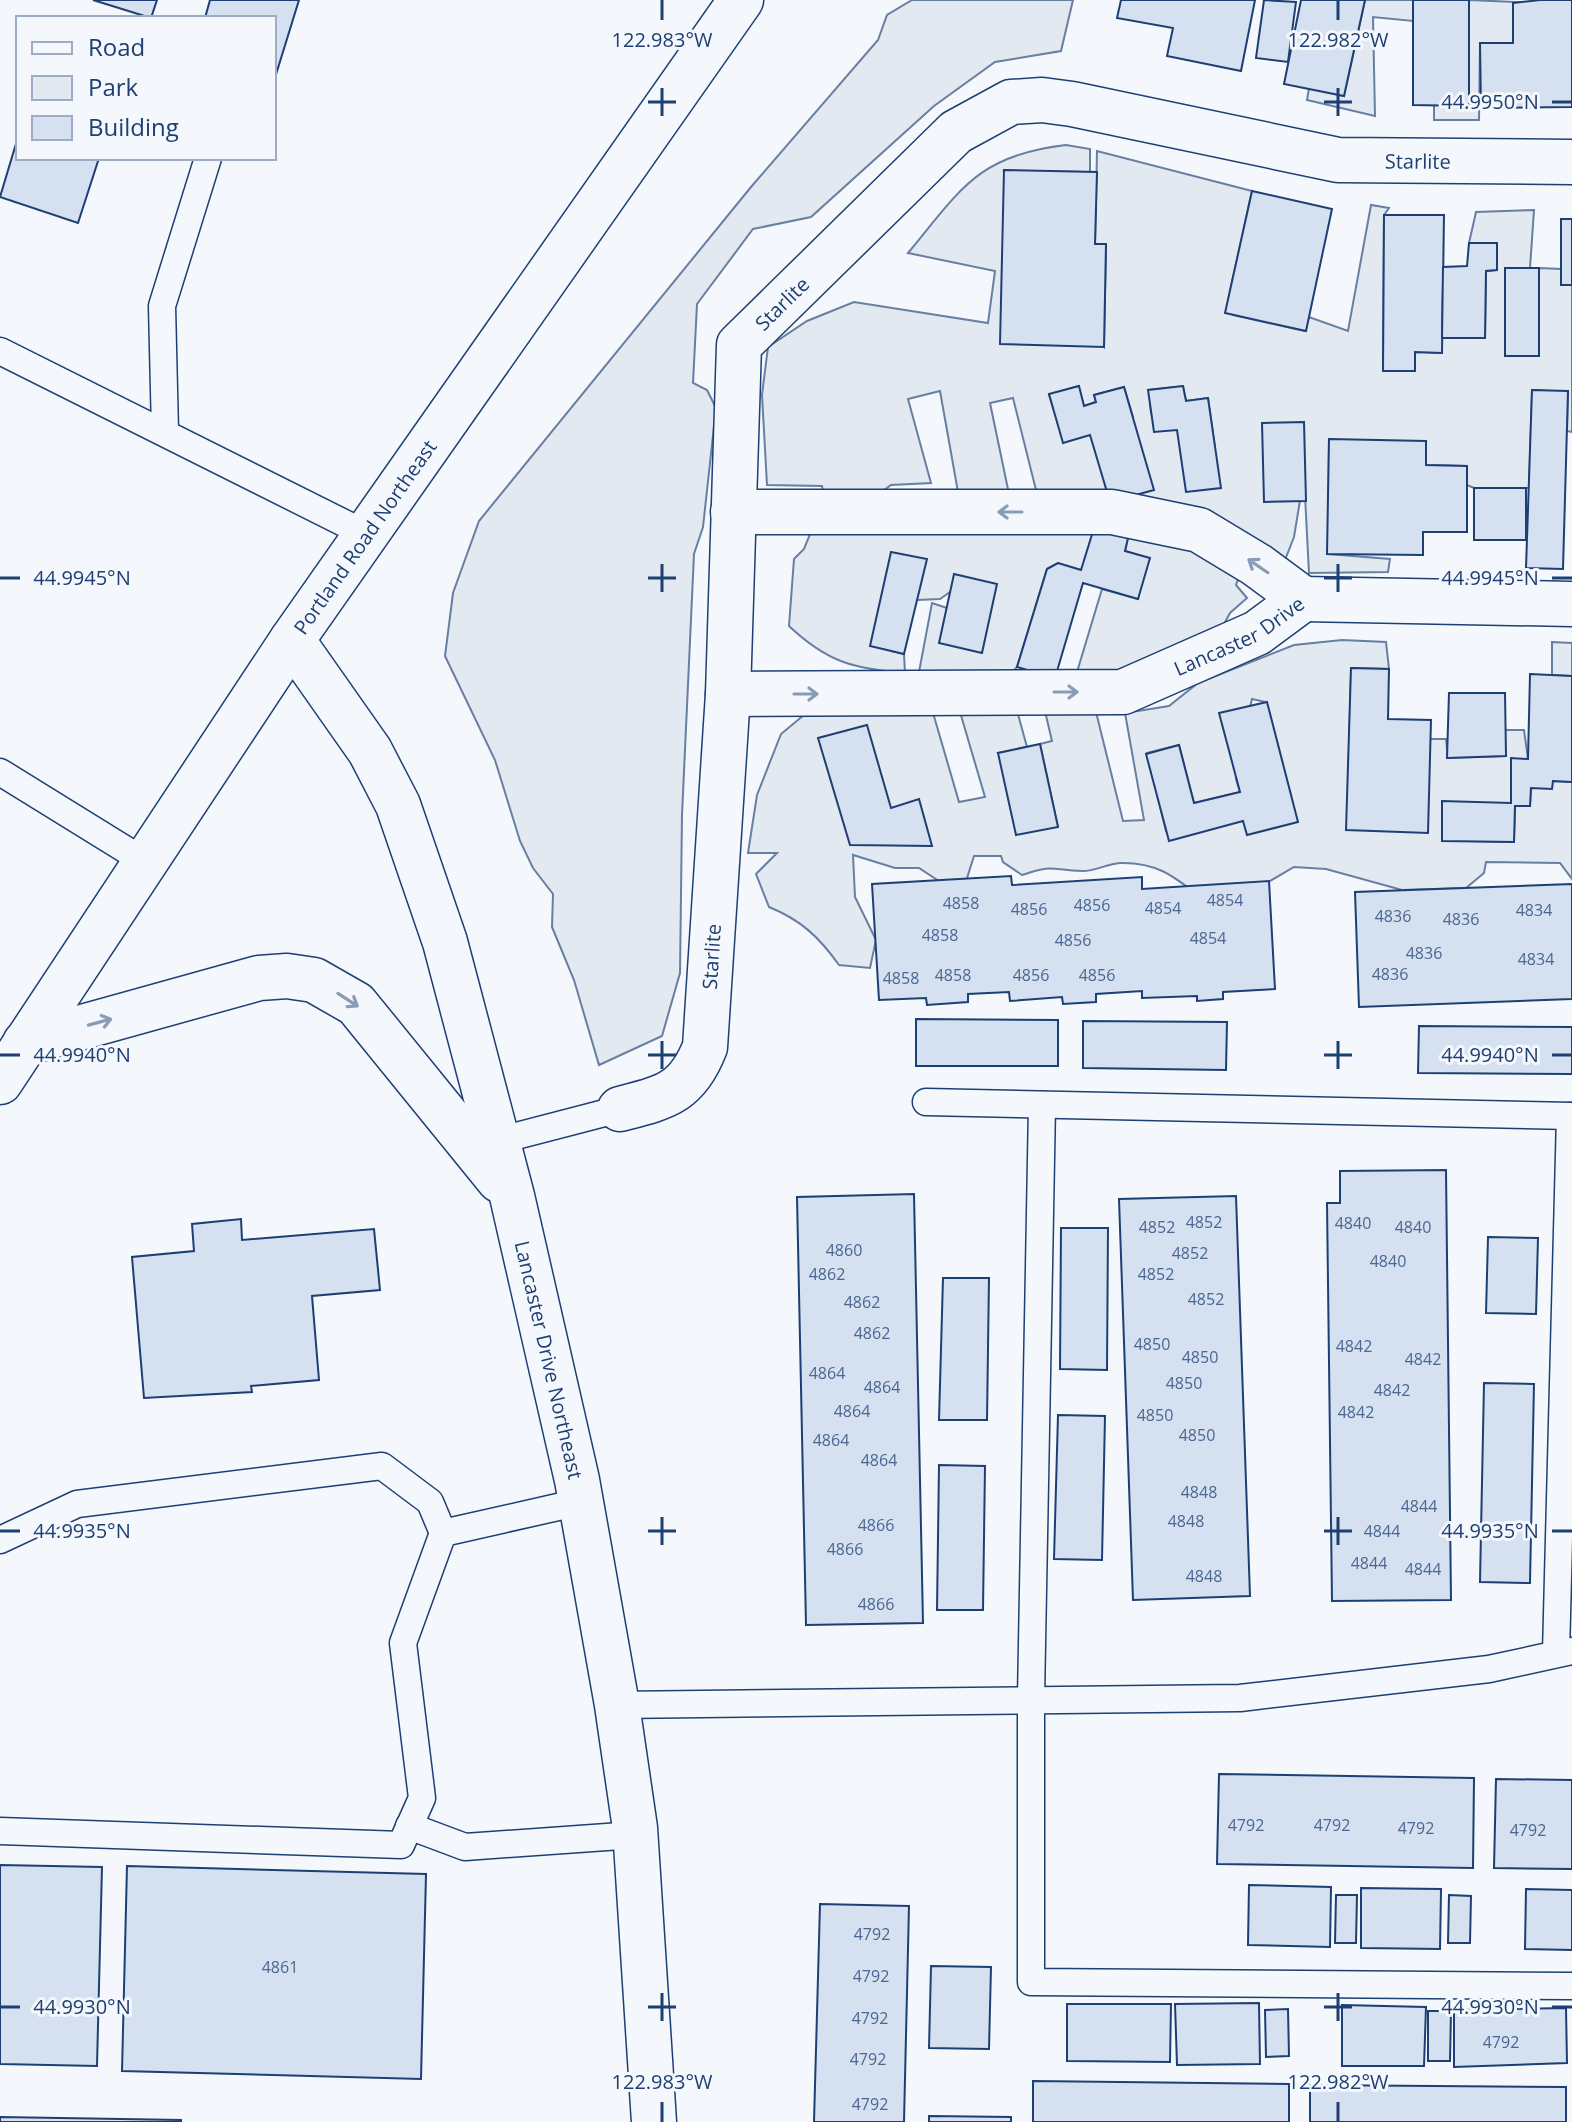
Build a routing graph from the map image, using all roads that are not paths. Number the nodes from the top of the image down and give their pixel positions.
1 (741, 0) edge
2 (207, 160) edge
3 (1572, 162) edge
4 (0, 351) edge
5 (165, 432) junction
6 (733, 512) junction
7 (366, 534) junction
8 (1303, 599) junction
9 (1572, 604) edge
10 (292, 640) junction
11 (728, 694) junction
12 (0, 772) edge
13 (144, 861) junction
14 (25, 1043) junction
15 (0, 1082) edge
16 (926, 1102) dead end
17 (1042, 1105) junction
18 (620, 1109) joint
19 (1571, 1116) edge
20 (497, 1141) junction
21 (512, 1196) junction
22 (580, 1502) junction
23 (443, 1533) junction
24 (0, 1540) edge
25 (1564, 1652) edge
26 (1031, 1698) junction
27 (617, 1705) junction
28 (409, 1826) junction
29 (0, 1831) edge
30 (635, 1835) junction
31 (1572, 1986) edge
32 (654, 2122) edge

1 - 7 main road, Portland Road Northeast
2 - 5 lane
3 - 6 main road, Starlite
4 - 5 lane
5 - 7 lane
8 -> 6 main road, Lancaster Drive
6 - 11 main road, Starlite
7 - 10 main road, Portland Road Northeast
8 - 9 main road
11 -> 8 main road, Lancaster Drive
10 - 13 main road, Portland Road Northeast
10 - 20 main road, Lancaster Drive Northeast
11 - 18 main road, Starlite
12 - 13 lane
13 - 14 main road, Portland Road Northeast
14 - 15 main road, Portland Road Northeast
14 -> 21 main road
16 - 17 lane
17 - 19 lane
17 - 26 lane
18 - 20 lane
19 - 25 lane
20 - 21 main road, Lancaster Drive Northeast
21 - 22 main road, Lancaster Drive Northeast
22 - 23 lane
22 - 27 main road, Lancaster Drive Northeast
23 - 24 lane
23 - 28 lane
25 - 26 lane
26 - 27 lane
26 - 31 lane
27 - 30 main road, Lancaster Drive Northeast
28 - 29 lane
28 - 30 lane
30 - 32 main road, Lancaster Drive Northeast

